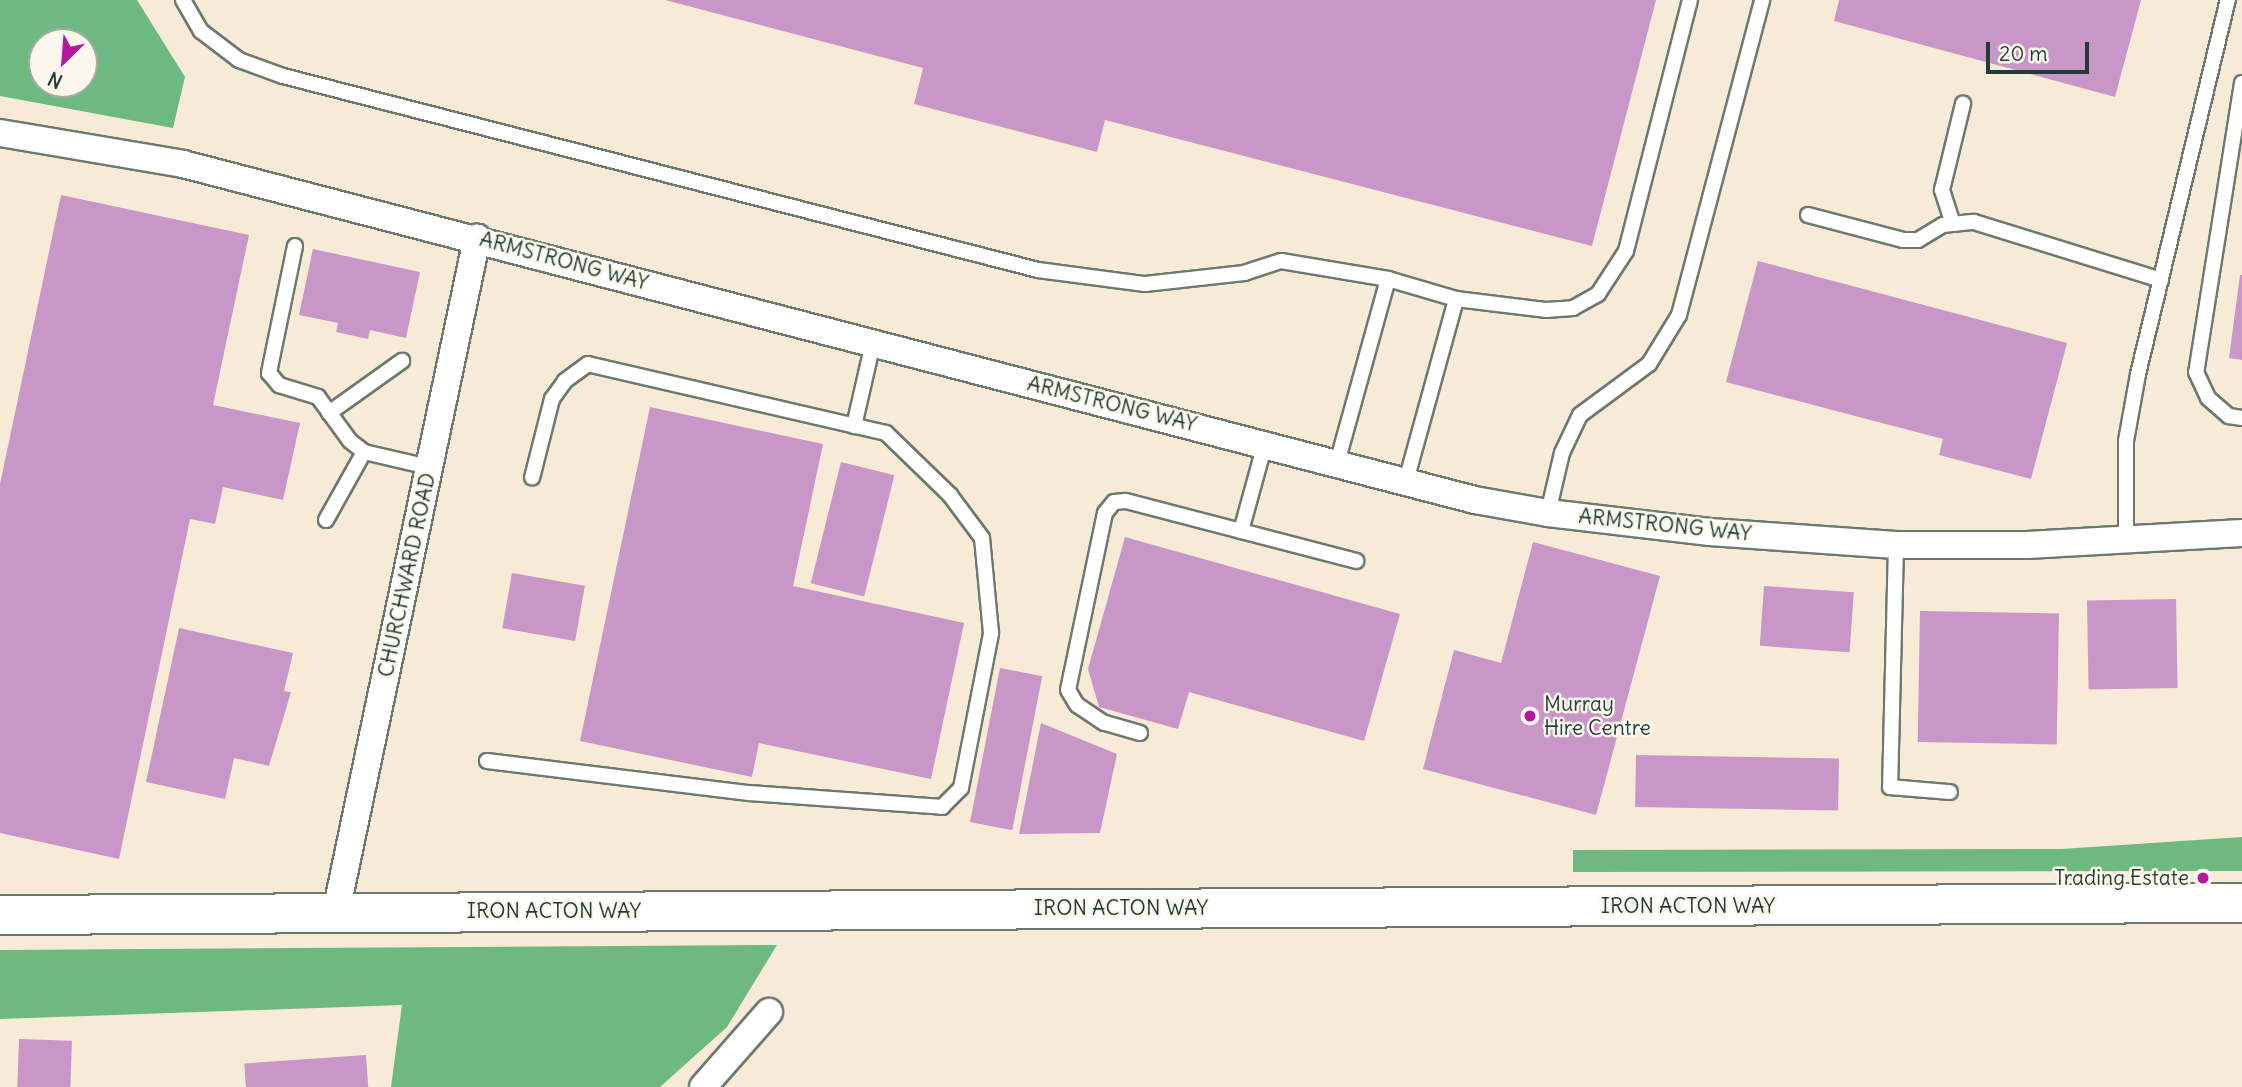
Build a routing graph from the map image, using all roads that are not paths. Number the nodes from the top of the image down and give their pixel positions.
1 (183, 0) edge
2 (1690, 0) edge
3 (1762, 0) edge
4 (2228, 0) edge
5 (2242, 83) edge
6 (1963, 104) dead end
7 (0, 134) edge
8 (1808, 215) dead end
9 (1952, 224) junction
10 (477, 238) junction
11 (295, 246) dead end
12 (1388, 279) junction
13 (2161, 279) junction
14 (1456, 299) junction
15 (873, 343) junction
16 (402, 361) dead end
17 (329, 412) junction
18 (2242, 418) edge
19 (854, 426) junction
20 (1265, 444) junction
21 (364, 452) junction
22 (1337, 463) junction
23 (429, 467) junction
24 (532, 478) dead end
25 (1406, 481) junction
26 (1548, 513) junction
27 (326, 520) dead end
28 (1241, 531) junction
29 (2242, 533) edge
30 (2126, 540) junction
31 (1896, 545) junction
32 (1356, 561) dead end
33 (1140, 733) dead end
34 (487, 761) dead end
35 (1950, 792) dead end
36 (2242, 902) edge
37 (336, 912) junction
38 (0, 915) edge
39 (769, 1012) dead end
40 (705, 1087) edge

1 - 12 lane
2 - 14 lane
3 - 26 lane
4 - 13 lane
5 - 18 lane
6 - 9 lane
7 - 10 street, ARMSTRONG WAY
8 - 9 lane
9 - 13 lane
10 - 15 street, ARMSTRONG WAY
10 - 23 street, CHURCHWARD ROAD
11 - 17 lane
12 - 14 lane
12 - 22 lane
13 - 30 lane
14 - 25 lane
15 - 19 lane
15 - 20 street, ARMSTRONG WAY
16 - 17 lane
17 - 21 lane
19 - 24 lane
19 - 34 lane
20 - 22 street, ARMSTRONG WAY
20 - 28 lane
21 - 23 lane
21 - 27 lane
22 - 25 street, ARMSTRONG WAY
23 - 37 street, CHURCHWARD ROAD
25 - 26 street, ARMSTRONG WAY
26 - 31 street, ARMSTRONG WAY
28 - 32 lane
28 - 33 lane
29 - 30 street, ARMSTRONG WAY
30 - 31 street, ARMSTRONG WAY
31 - 35 lane
36 - 37 main road, IRON ACTON WAY
37 - 38 main road, IRON ACTON WAY
39 - 40 street

